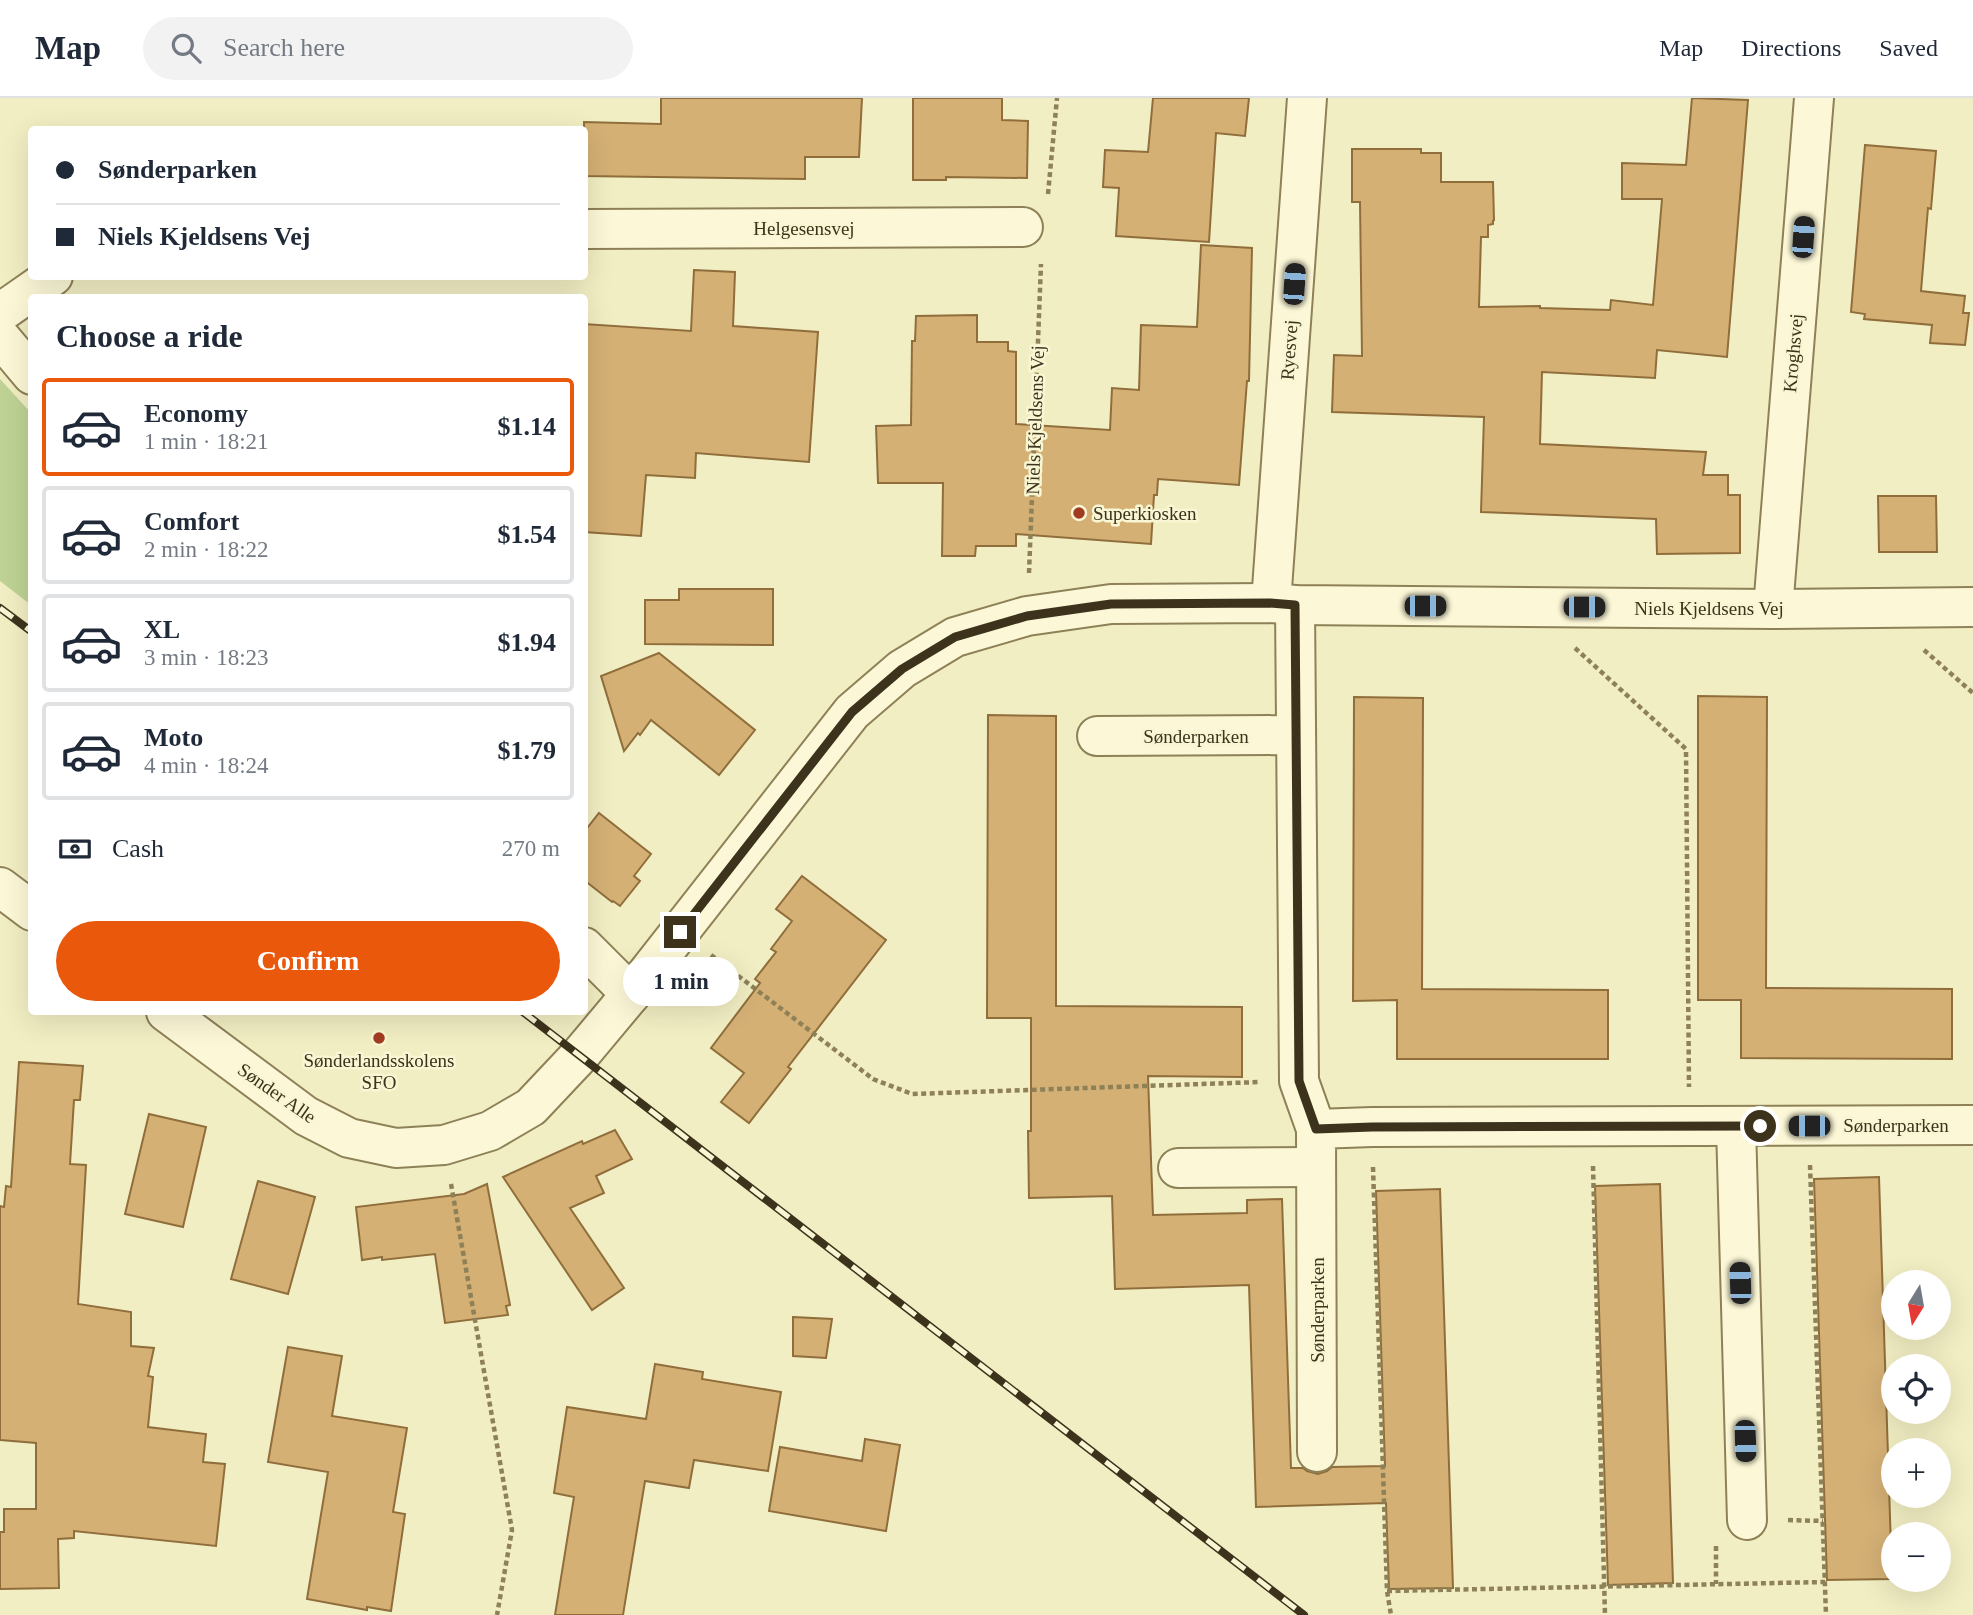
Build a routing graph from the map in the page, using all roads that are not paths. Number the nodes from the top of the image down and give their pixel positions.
1 (1307, 98) edge
2 (1814, 98) edge
3 (1023, 227) road end
4 (588, 229) edge
5 (48, 280) edge
6 (0, 313) edge
7 (0, 337) edge
8 (28, 370) edge
9 (1283, 604) junction
10 (1973, 607) edge
11 (1773, 609) junction
12 (1097, 736) dead end
13 (1296, 736) junction
14 (0, 887) edge
15 (28, 908) edge
16 (588, 951) edge
17 (631, 994) junction
18 (170, 1015) edge
19 (580, 1055) joint
20 (1973, 1125) edge
21 (1735, 1126) junction
22 (1316, 1129) junction
23 (1316, 1167) junction
24 (1178, 1168) dead end
25 (1317, 1452) dead end
26 (1747, 1520) dead end

1 - 9 street, Ryesvej
2 - 11 street, Kroghsvej
3 - 4 street, Helgesensvej
5 - 6 street
7 - 8 street
9 - 11 street, Niels Kjeldsens Vej
9 - 13 street, Sønderparken
9 - 17 street, Niels Kjeldsens Vej
10 - 11 street, Niels Kjeldsens Vej
12 - 13 street, Sønderparken
13 - 22 street, Sønderparken
14 - 15 street
16 - 17 street
17 - 19 street, Niels Kjeldsens Vej
18 - 19 street, Sønder Alle
20 - 21 street, Sønderparken
21 - 22 street, Sønderparken
21 - 26 street
22 - 23 street, Sønderparken
23 - 24 street
23 - 25 street, Sønderparken

